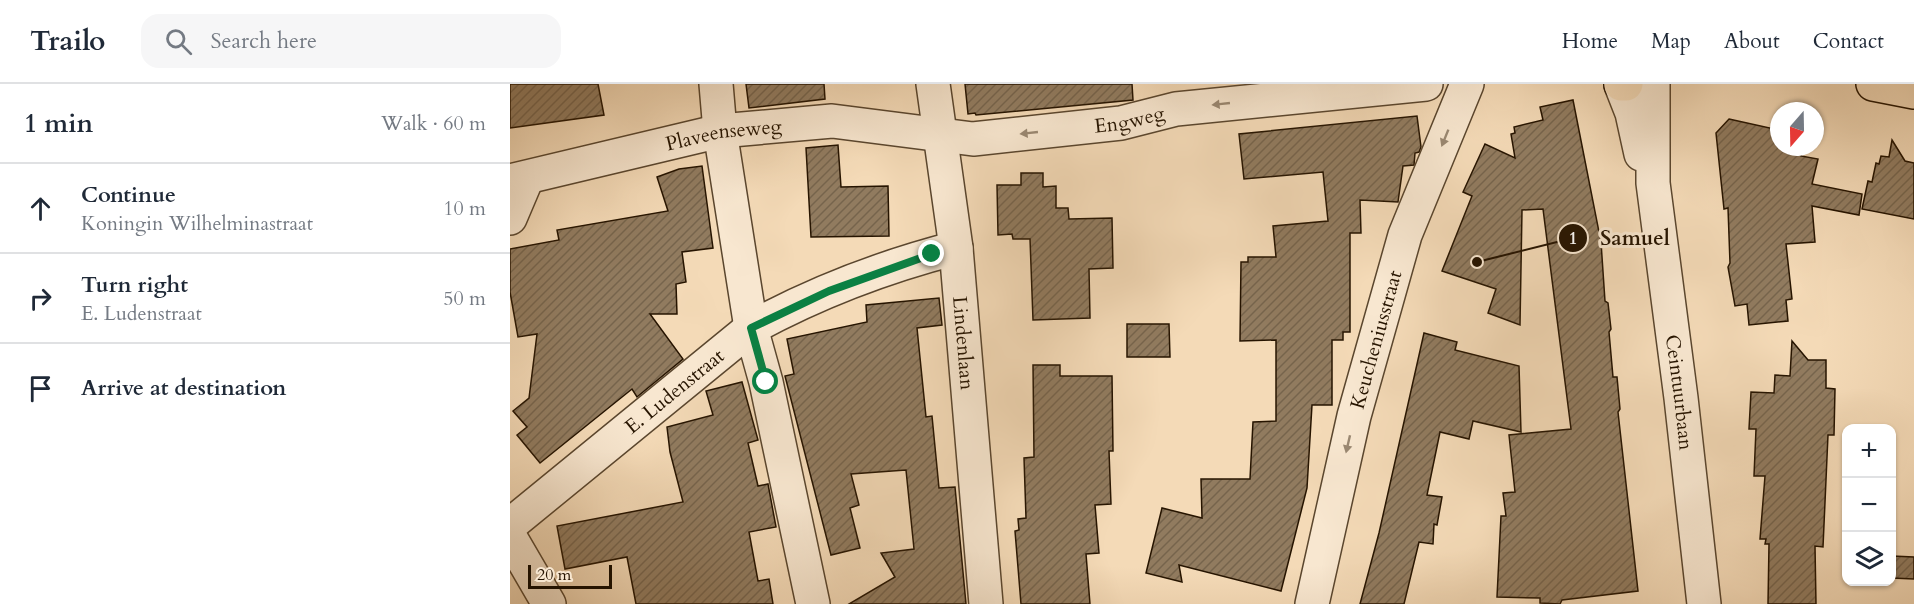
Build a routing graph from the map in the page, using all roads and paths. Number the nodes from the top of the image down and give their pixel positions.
1 (716, 84) edge
2 (933, 84) edge
3 (1426, 84) edge
4 (1467, 84) edge
5 (1630, 84) edge
6 (1873, 84) edge
7 (1914, 92) edge
8 (720, 131) junction
9 (940, 134) junction
10 (519, 180) edge
11 (510, 218) edge
12 (956, 248) junction
13 (751, 328) junction
14 (510, 525) edge
15 (510, 537) edge
16 (549, 604) edge
17 (813, 604) edge
18 (986, 604) edge
19 (1312, 604) edge
20 (1704, 604) edge

1 - 8 street
2 - 9 street, Lindenlaan
3 -> 9 street, Engweg
4 -> 19 street, Keucheniusstraat
5 - 20 street, Ceintuurbaan
6 - 7 main road
8 - 9 street, Plaveenseweg
8 - 10 street, Plaveenseweg
8 - 13 street
9 - 12 street, Lindenlaan
10 - 11 street
12 - 13 street, E. Ludenstraat
12 - 18 street, Lindenlaan
13 - 14 street, E. Ludenstraat
13 - 17 street
15 - 16 street

